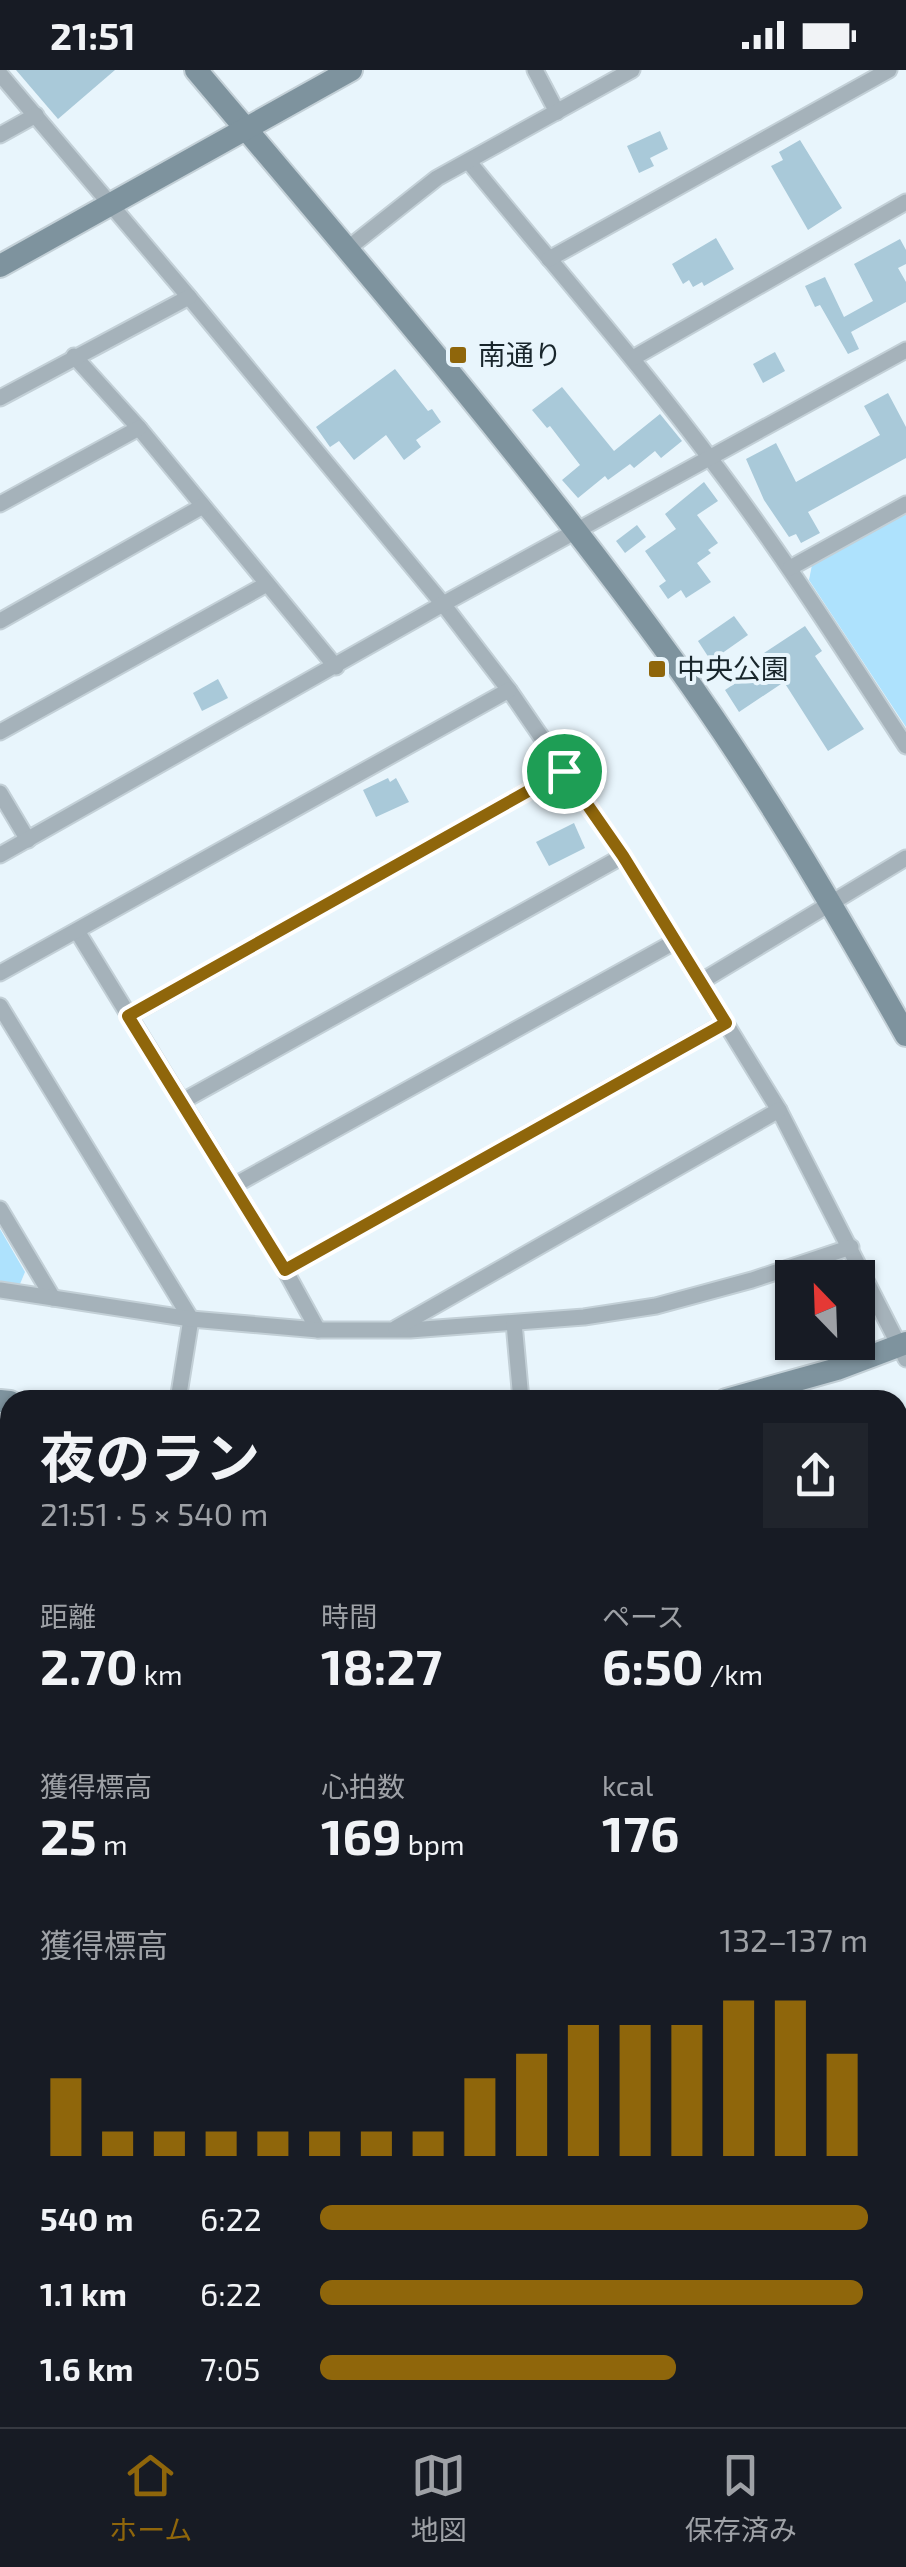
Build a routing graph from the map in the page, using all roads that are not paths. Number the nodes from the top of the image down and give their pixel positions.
1 (196, 70) edge
2 (351, 70) edge
3 (535, 70) edge
4 (632, 70) edge
5 (889, 70) edge
6 (0, 74) edge
7 (557, 112) junction
8 (36, 115) junction
9 (245, 128) junction
10 (0, 135) edge
11 (469, 162) junction
12 (906, 202) edge
13 (112, 203) junction
14 (346, 250) junction
15 (548, 259) junction
16 (0, 266) edge
17 (189, 297) junction
18 (906, 350) edge
19 (74, 356) junction
20 (632, 358) junction
21 (0, 398) edge
22 (139, 428) junction
23 (711, 459) junction
24 (0, 504) edge
25 (906, 504) edge
26 (203, 506) junction
27 (578, 531) junction
28 (790, 568) junction
29 (267, 584) junction
30 (443, 604) junction
31 (0, 621) edge
32 (336, 667) junction
33 (509, 690) junction
34 (0, 732) edge
35 (906, 746) edge
36 (564, 771) junction
37 (0, 794) edge
38 (28, 840) junction
39 (0, 855) edge
40 (623, 856) junction
41 (906, 858) edge
42 (832, 902) junction
43 (77, 931) junction
44 (676, 941) junction
45 (0, 973) edge
46 (702, 981) junction
47 (0, 1006) edge
48 (128, 1016) junction
49 (726, 1023) junction
50 (906, 1035) edge
51 (181, 1102) junction
52 (779, 1110) junction
53 (233, 1186) junction
54 (0, 1209) edge
55 (851, 1247) junction
56 (285, 1270) junction
57 (0, 1290) edge
58 (53, 1298) junction
59 (191, 1319) junction
60 (514, 1323) junction
61 (318, 1330) junction
62 (392, 1330) junction
63 (904, 1349) edge
64 (180, 1390) edge
65 (520, 1390) edge
66 (762, 1390) edge

1 - 9 street
2 - 9 street
3 - 7 street
4 - 7 street
5 - 15 street
6 - 8 street
7 - 11 street
8 - 10 street
8 - 13 street
9 - 13 street
9 - 14 street
11 - 14 street
11 - 15 street
12 - 20 street
13 - 16 street
13 - 17 street
14 - 27 street
15 - 20 street
17 - 19 street
17 - 30 street
18 - 23 street
19 - 21 street
19 - 22 street
20 - 23 street
22 - 24 street
22 - 26 street
23 - 27 street
23 - 28 street
25 - 28 street
26 - 29 street
26 - 31 street
27 - 30 street
27 - 42 street
28 - 35 street
29 - 32 street
29 - 34 street
30 - 32 street
30 - 33 street
32 - 38 street
33 - 36 street
33 - 43 street
36 - 40 street
36 - 48 street
37 - 38 street
38 - 39 street
40 - 44 street
40 - 51 street
41 - 42 street
42 - 46 street
42 - 50 street
43 - 45 street
43 - 48 street
44 - 46 street
44 - 53 street
46 - 49 street
47 - 59 street
48 - 51 street
49 - 52 street
49 - 56 street
51 - 53 street
52 - 55 street
52 - 62 street
53 - 56 street
54 - 58 street
55 - 60 street
55 - 63 street
56 - 61 street
57 - 58 street
58 - 59 street
59 - 61 street
59 - 64 street
60 - 62 street
60 - 65 street
61 - 62 street
63 - 66 street

